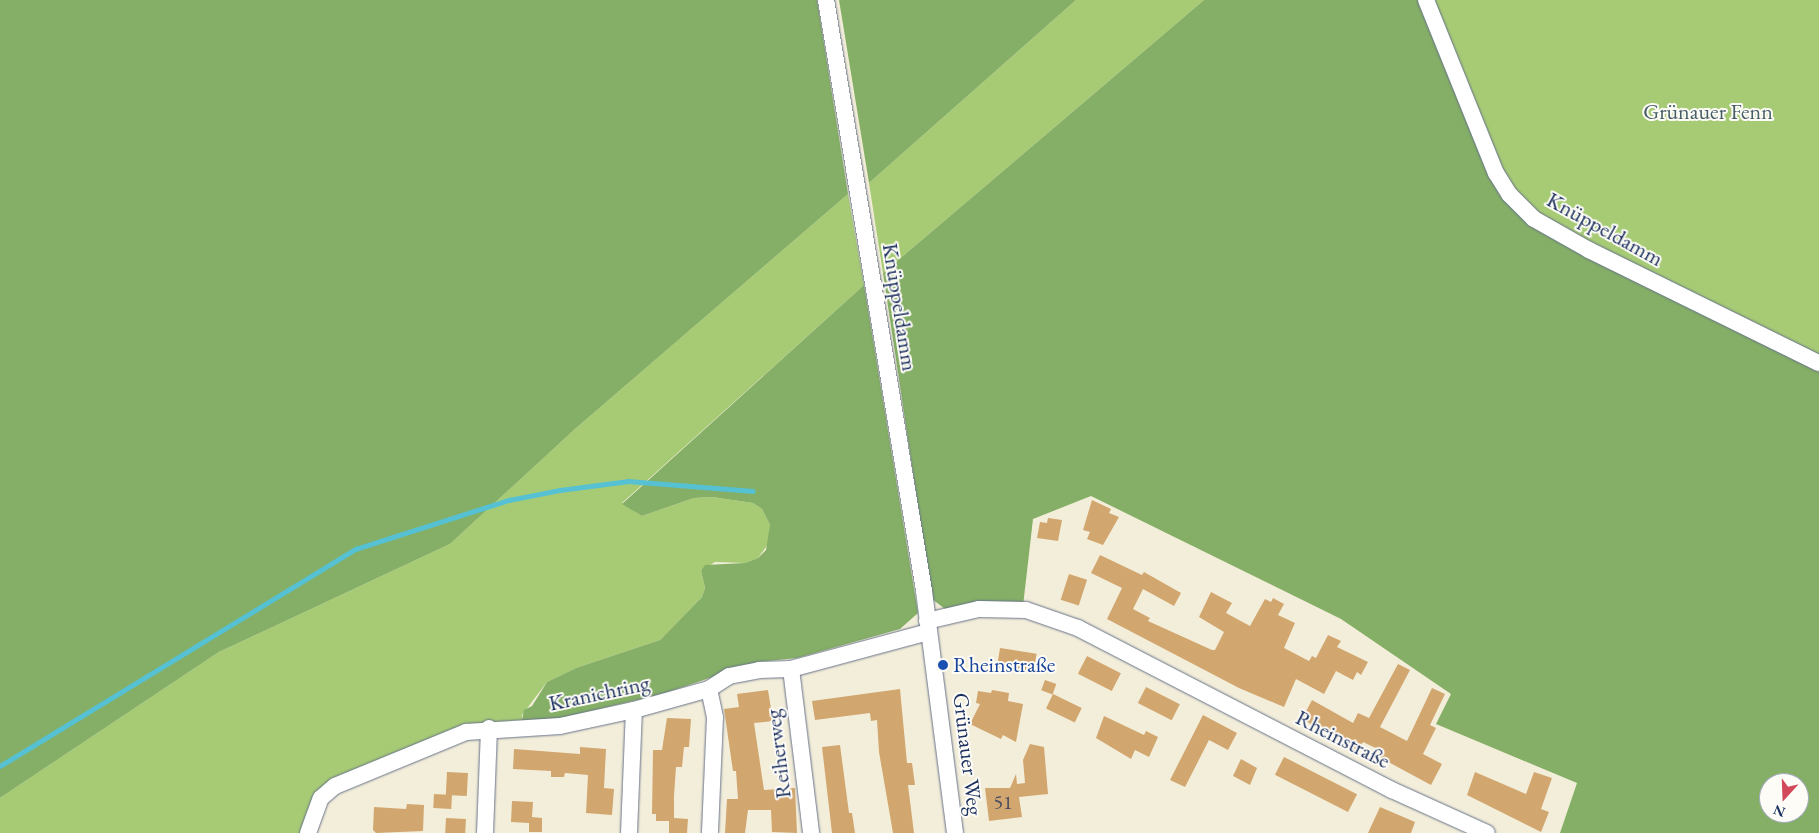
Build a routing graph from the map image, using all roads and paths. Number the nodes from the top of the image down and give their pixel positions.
1 (826, 0) edge
2 (1426, 0) edge
3 (1819, 363) edge
4 (928, 626) junction
5 (791, 669) junction
6 (709, 689) junction
7 (634, 710) junction
8 (489, 728) junction
9 (308, 833) edge
10 (485, 833) edge
11 (629, 833) edge
12 (710, 833) edge
13 (811, 833) edge
14 (955, 833) edge
15 (1487, 833) edge

1 - 4 street, Knüppeldamm
2 - 3 street, Knüppeldamm
4 - 5 street, Kranichring
4 - 14 street, Grünauer Weg
4 - 15 street, Rheinstraße
5 - 6 street, Kranichring
5 - 13 street, Reiherweg
6 - 7 street, Kranichring
6 - 12 street
7 - 8 street, Kranichring
7 - 11 street
8 - 9 street, Kranichring
8 - 10 street

